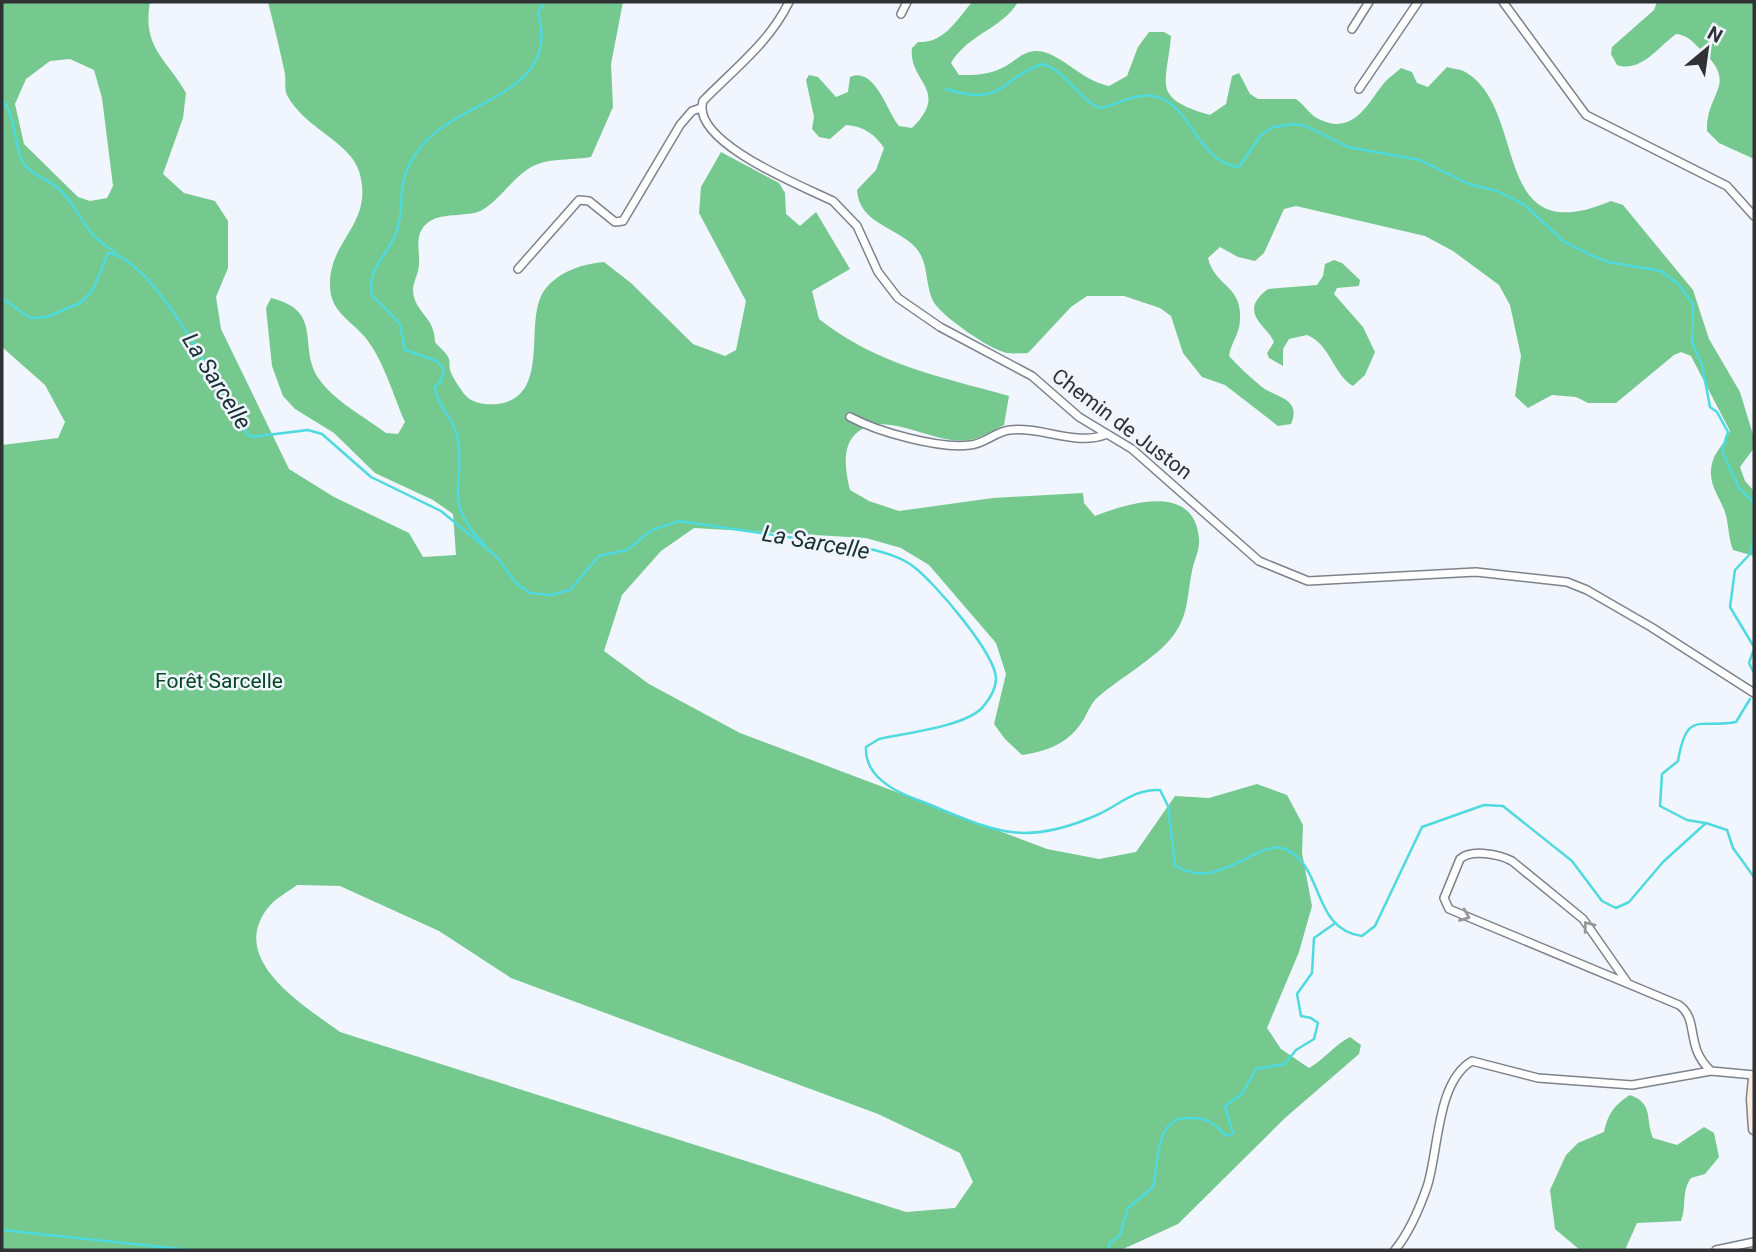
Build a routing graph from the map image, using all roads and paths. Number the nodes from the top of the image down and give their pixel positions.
1 (789, 2) edge
2 (907, 2) edge
3 (1369, 2) edge
4 (1418, 2) edge
5 (1503, 2) edge
6 (901, 14) dead end
7 (1352, 29) dead end
8 (1359, 89) dead end
9 (701, 108) junction
10 (1754, 216) edge
11 (518, 269) dead end
12 (850, 417) dead end
13 (1107, 434) junction
14 (1754, 693) edge
15 (1627, 982) junction
16 (1711, 1071) junction
17 (1754, 1076) edge
18 (1754, 1129) edge
19 (1754, 1242) edge
20 (1395, 1250) edge
21 (1716, 1250) edge

1 - 9 street
2 - 6 street
3 - 7 street
4 - 8 street
5 - 10 street
9 - 11 street
9 - 13 street, Chemin de Juston
12 - 13 street
13 - 14 street, Chemin de Juston
15 -> 15 street
15 - 16 street
16 - 17 street
16 - 20 street
17 - 18 main road
19 - 21 street

